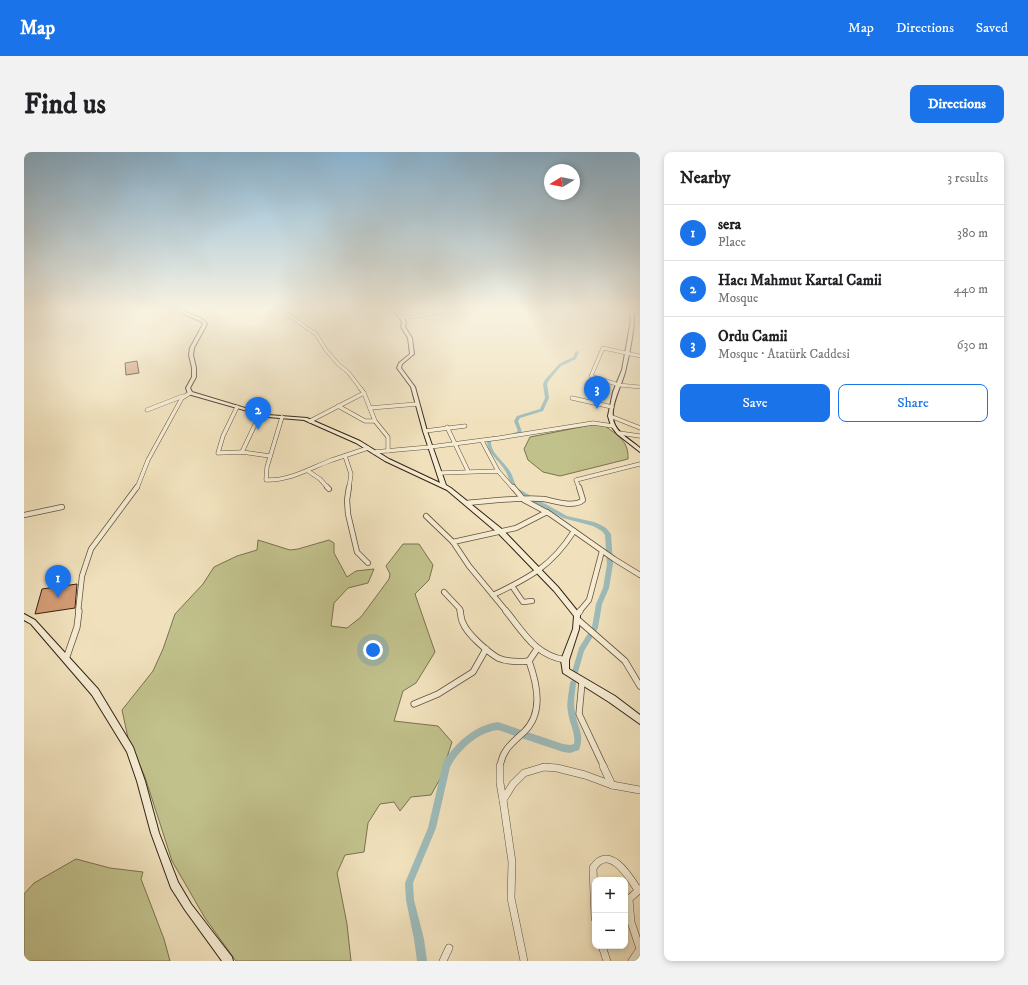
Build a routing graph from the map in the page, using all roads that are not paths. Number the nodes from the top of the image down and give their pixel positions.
1 (192, 348) edge
2 (325, 348) edge
3 (411, 348) edge
4 (628, 348) edge
5 (627, 353) junction
6 (640, 356) edge
7 (619, 385) junction
8 (640, 387) edge
9 (190, 393) junction
10 (364, 393) junction
11 (572, 398) dead end
12 (417, 404) junction
13 (338, 406) junction
14 (237, 407) junction
15 (612, 407) junction
16 (370, 408) junction
17 (147, 410) dead end
18 (260, 414) junction
19 (610, 416) junction
20 (282, 417) junction
21 (310, 421) junction
22 (375, 421) junction
23 (465, 426) dead end
24 (613, 426) junction
25 (447, 427) junction
26 (640, 428) edge
27 (425, 431) junction
28 (619, 434) junction
29 (640, 436) edge
30 (482, 441) junction
31 (455, 444) junction
32 (430, 447) junction
33 (368, 448) junction
34 (640, 450) edge
35 (242, 452) junction
36 (374, 452) junction
37 (388, 452) junction
38 (270, 456) junction
39 (345, 456) junction
40 (640, 464) edge
41 (308, 471) junction
42 (468, 471) junction
43 (498, 471) junction
44 (440, 473) junction
45 (444, 487) junction
46 (329, 489) dead end
47 (524, 500) junction
48 (467, 503) junction
49 (62, 507) dead end
50 (547, 512) junction
51 (24, 515) edge
52 (426, 516) dead end
53 (574, 531) junction
54 (501, 532) junction
55 (453, 542) junction
56 (604, 552) junction
57 (368, 563) dead end
58 (538, 571) junction
59 (640, 575) edge
60 (512, 586) junction
61 (444, 592) dead end
62 (493, 595) junction
63 (532, 601) dead end
64 (24, 617) edge
65 (577, 617) junction
66 (486, 649) junction
67 (537, 649) junction
68 (66, 658) junction
69 (565, 660) junction
70 (529, 661) junction
71 (582, 682) junction
72 (640, 686) edge
73 (414, 704) dead end
74 (640, 720) edge
75 (612, 785) junction
76 (640, 790) edge
77 (503, 800) junction
78 (639, 889) edge
79 (595, 913) edge
80 (449, 948) dead end
81 (603, 949) edge
82 (640, 950) edge
83 (228, 961) edge
84 (443, 961) edge
85 (524, 961) edge
86 (607, 961) edge
87 (632, 961) edge

1 - 9 street
2 - 10 street
3 - 12 street
4 - 5 street
5 - 6 street
5 - 7 street
5 - 7 street
7 - 8 street
7 - 15 street
9 - 14 street
9 - 17 street
9 - 68 street
10 - 13 street
10 - 16 street
11 - 15 street
12 - 16 street
12 - 27 street
13 - 21 street
13 - 22 street
14 - 18 street
14 - 35 street
15 - 19 street
16 - 22 street
18 - 20 street
18 - 35 street
19 - 24 street
19 - 26 street
20 - 21 street
20 - 38 street
21 - 33 street
22 - 37 street
23 - 25 street
24 - 28 street
24 - 30 street
25 - 27 street
25 - 31 street
27 - 32 street
28 - 29 street
28 - 34 street
30 - 31 street
30 - 43 street
31 - 32 street
31 - 42 street
32 - 37 street
32 - 44 street
33 - 36 street
33 - 39 street
35 - 38 street
36 - 37 street
36 - 45 street
38 - 41 street
39 - 41 street
39 - 57 street
40 - 47 street
41 - 46 street
42 - 43 street
42 - 44 street
43 - 47 street
44 - 45 street
45 - 48 street
47 - 48 street
47 - 50 street
48 - 54 street
49 - 51 street
50 - 53 street
50 - 54 street
52 - 55 street
53 - 56 street
53 - 58 street
54 - 55 street
54 - 58 street
55 - 62 street
56 - 59 street
56 - 65 street
58 - 60 street
58 - 65 street
60 - 62 street
60 - 63 street
61 - 66 street
62 - 67 street
64 - 68 street
65 - 69 street
65 - 72 street
66 - 70 street
66 - 73 street
67 - 69 street
67 - 70 street
68 - 83 street
69 - 71 street
70 - 77 street
71 - 74 street
71 - 75 street
75 - 76 street
75 - 77 street
77 - 85 street
78 - 79 street
78 - 82 street
80 - 84 street
81 - 86 street
82 - 87 street

